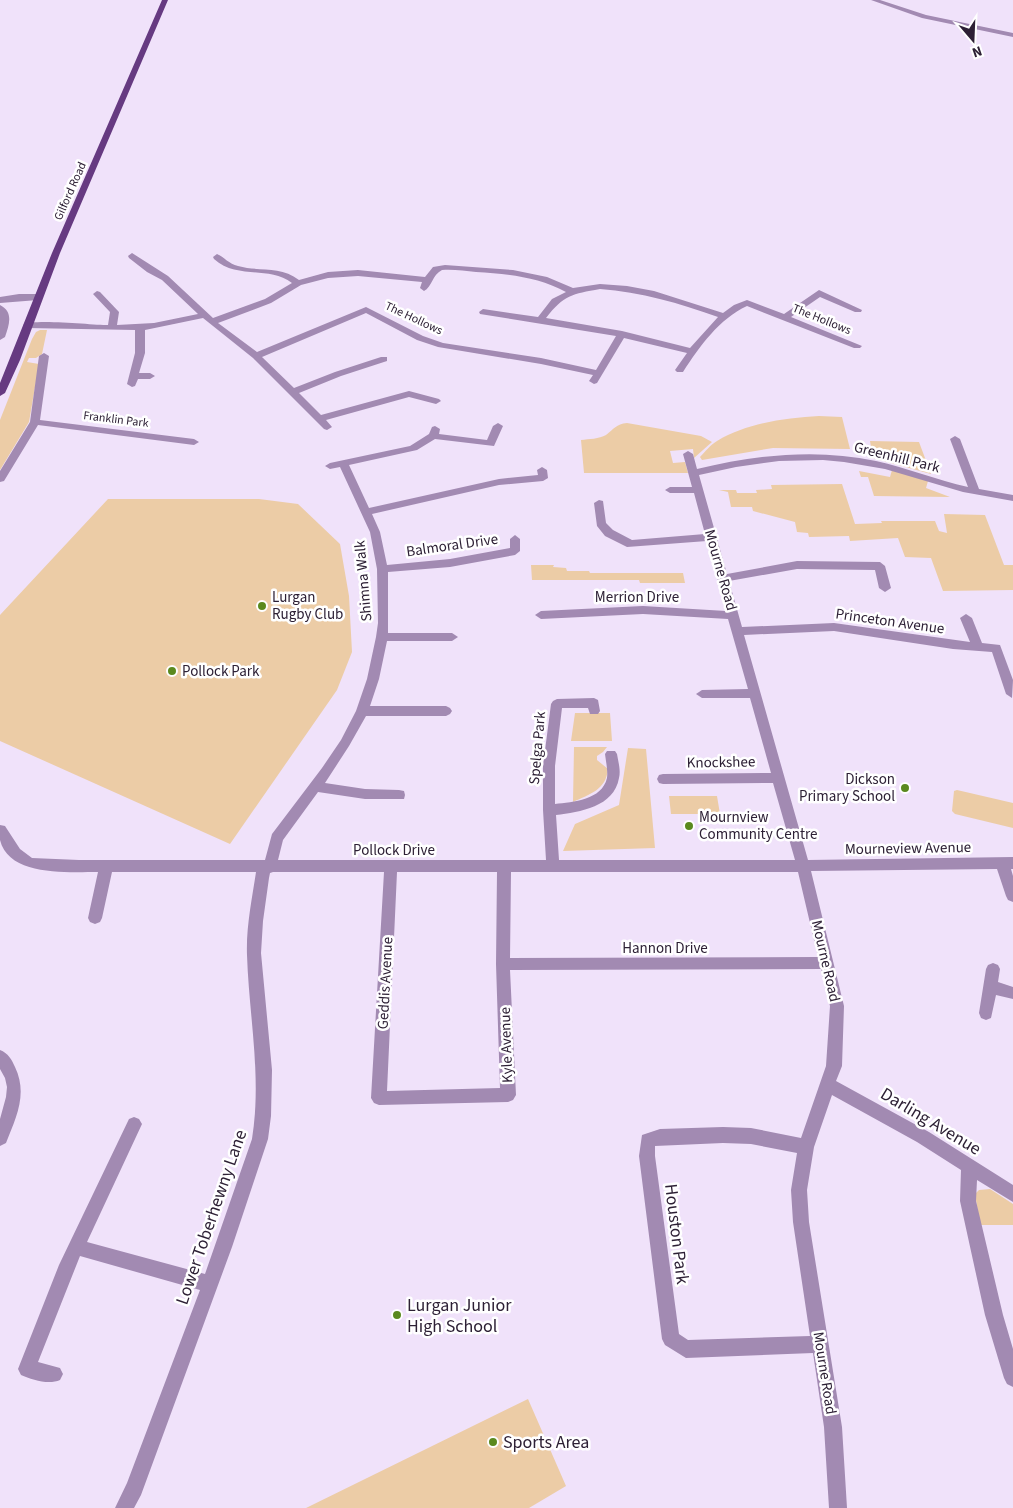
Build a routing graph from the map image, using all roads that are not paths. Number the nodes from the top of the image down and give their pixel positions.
1 (165, 0) edge
2 (874, 0) edge
3 (1013, 35) edge
4 (141, 252) dead end
5 (218, 257) dead end
6 (298, 283) junction
7 (572, 291) junction
8 (38, 296) junction
9 (0, 300) edge
10 (88, 304) dead end
11 (0, 308) edge
12 (858, 310) dead end
13 (482, 312) dead end
14 (204, 315) junction
15 (725, 317) junction
16 (786, 317) junction
17 (541, 319) junction
18 (212, 322) junction
19 (27, 325) junction
20 (140, 327) junction
21 (112, 328) junction
22 (622, 334) junction
23 (0, 337) edge
24 (857, 346) dead end
25 (691, 351) junction
26 (256, 356) junction
27 (363, 356) dead end
28 (384, 359) dead end
29 (31, 360) dead end
30 (370, 364) junction
31 (680, 370) dead end
32 (150, 376) dead end
33 (293, 392) junction
34 (0, 393) edge
35 (431, 396) dead end
36 (35, 422) junction
37 (498, 426) dead end
38 (955, 439) dead end
39 (194, 442) dead end
40 (688, 454) dead end
41 (343, 463) junction
42 (330, 466) dead end
43 (542, 470) dead end
44 (693, 473) junction
45 (0, 479) edge
46 (670, 490) dead end
47 (698, 490) junction
48 (975, 492) junction
49 (1013, 498) edge
50 (599, 503) dead end
51 (367, 512) junction
52 (712, 536) junction
53 (515, 538) dead end
54 (382, 569) junction
55 (724, 578) junction
56 (885, 588) dead end
57 (541, 615) dead end
58 (734, 615) junction
59 (966, 618) dead end
60 (738, 631) junction
61 (382, 637) junction
62 (452, 637) dead end
63 (976, 646) junction
64 (755, 693) junction
65 (702, 694) dead end
66 (1012, 694) edge
67 (362, 711) junction
68 (446, 711) dead end
69 (594, 711) dead end
70 (611, 754) dead end
71 (778, 778) junction
72 (663, 779) dead end
73 (316, 787) junction
74 (399, 795) dead end
75 (549, 810) junction
76 (0, 830) edge
77 (1007, 863) edge
78 (106, 866) junction
79 (504, 866) junction
80 (553, 866) junction
81 (803, 866) junction
82 (267, 867) junction
83 (391, 867) junction
84 (1013, 896) edge
85 (95, 918) dead end
86 (827, 963) junction
87 (504, 964) junction
88 (994, 969) dead end
89 (991, 987) junction
90 (1013, 993) edge
91 (986, 1013) dead end
92 (0, 1057) edge
93 (827, 1084) junction
94 (379, 1098) joint
95 (134, 1124) dead end
96 (0, 1138) edge
97 (806, 1148) junction
98 (969, 1168) junction
99 (1013, 1194) edge
100 (76, 1247) junction
101 (210, 1284) junction
102 (820, 1344) junction
103 (54, 1374) dead end
104 (1013, 1378) edge
105 (124, 1508) edge
106 (838, 1508) edge

1 - 8 main road, Gilford Road
2 - 3 street
4 - 14 street
5 - 6 street
6 - 7 street
6 - 18 street
7 - 15 street
7 - 17 street
8 - 9 street
8 - 19 main road, Gilford Road
10 - 21 street
11 - 23 street
12 - 16 street
13 - 17 street
14 - 18 street
14 - 20 street
15 - 16 street, The Hollows
15 - 25 street, The Hollows
16 - 24 street, The Hollows
17 - 22 street
18 - 26 street
19 - 21 street
19 - 34 main road, Gilford Road
20 - 21 street
20 - 32 street
22 - 25 street
22 - 26 street, The Hollows
25 - 31 street, The Hollows
26 - 33 street
27 - 30 street
28 - 30 street
29 - 36 street
30 - 33 street
33 - 35 street
36 - 39 street, Franklin Park
36 - 45 street
37 - 41 street
38 - 48 street, Greenhill Park
40 - 44 street, Mourne Road
41 - 42 street
41 - 51 street, Shimna Walk
43 - 51 street
44 - 47 street, Mourne Road
44 - 48 street, Greenhill Park
46 - 47 street
47 - 52 street, Mourne Road
48 - 49 street, Greenhill Park
50 - 52 street
51 - 54 street, Shimna Walk
52 - 55 street, Mourne Road
53 - 54 street, Balmoral Drive
54 - 61 street, Shimna Walk
55 - 56 street
55 - 58 street, Mourne Road
57 - 58 street, Merrion Drive
58 - 60 street, Mourne Road
59 - 63 street, Princeton Avenue
60 - 63 street, Princeton Avenue
60 - 64 street, Mourne Road
61 - 62 street
61 - 67 street, Shimna Walk
63 - 66 street, Princeton Avenue
64 - 65 street
64 - 71 street, Mourne Road
67 - 68 street
67 - 73 street, Shimna Walk
69 - 75 street, Spelga Park
70 - 75 street
71 - 72 street, Knockshee
71 - 81 street, Mourne Road
73 - 74 street
73 - 82 street, Shimna Walk
75 - 80 street, Spelga Park
76 - 78 street, Pollock Drive
77 - 81 street, Mourneview Avenue
77 - 84 street
78 - 82 street, Pollock Drive
78 - 85 street
79 - 80 street, Pollock Drive
79 - 83 street, Pollock Drive
79 - 87 street, Kyle Avenue
80 - 81 street, Pollock Drive
81 - 86 street, Mourne Road
82 - 83 street, Pollock Drive
82 - 101 street, Lower Toberhewny Lane
83 - 94 street, Geddis Avenue
86 - 87 street, Hannon Drive
86 - 93 street, Mourne Road
87 - 94 street, Kyle Avenue
88 - 89 street
89 - 90 street
89 - 91 street
92 - 96 street
93 - 97 street, Mourne Road
93 - 98 street, Darling Avenue
95 - 100 street
97 - 102 street, Mourne Road
97 - 102 street, Houston Park
98 - 99 street, Darling Avenue
98 - 104 street
100 - 101 street
100 - 103 street
101 - 105 street, Lower Toberhewny Lane
102 - 106 street, Mourne Road

